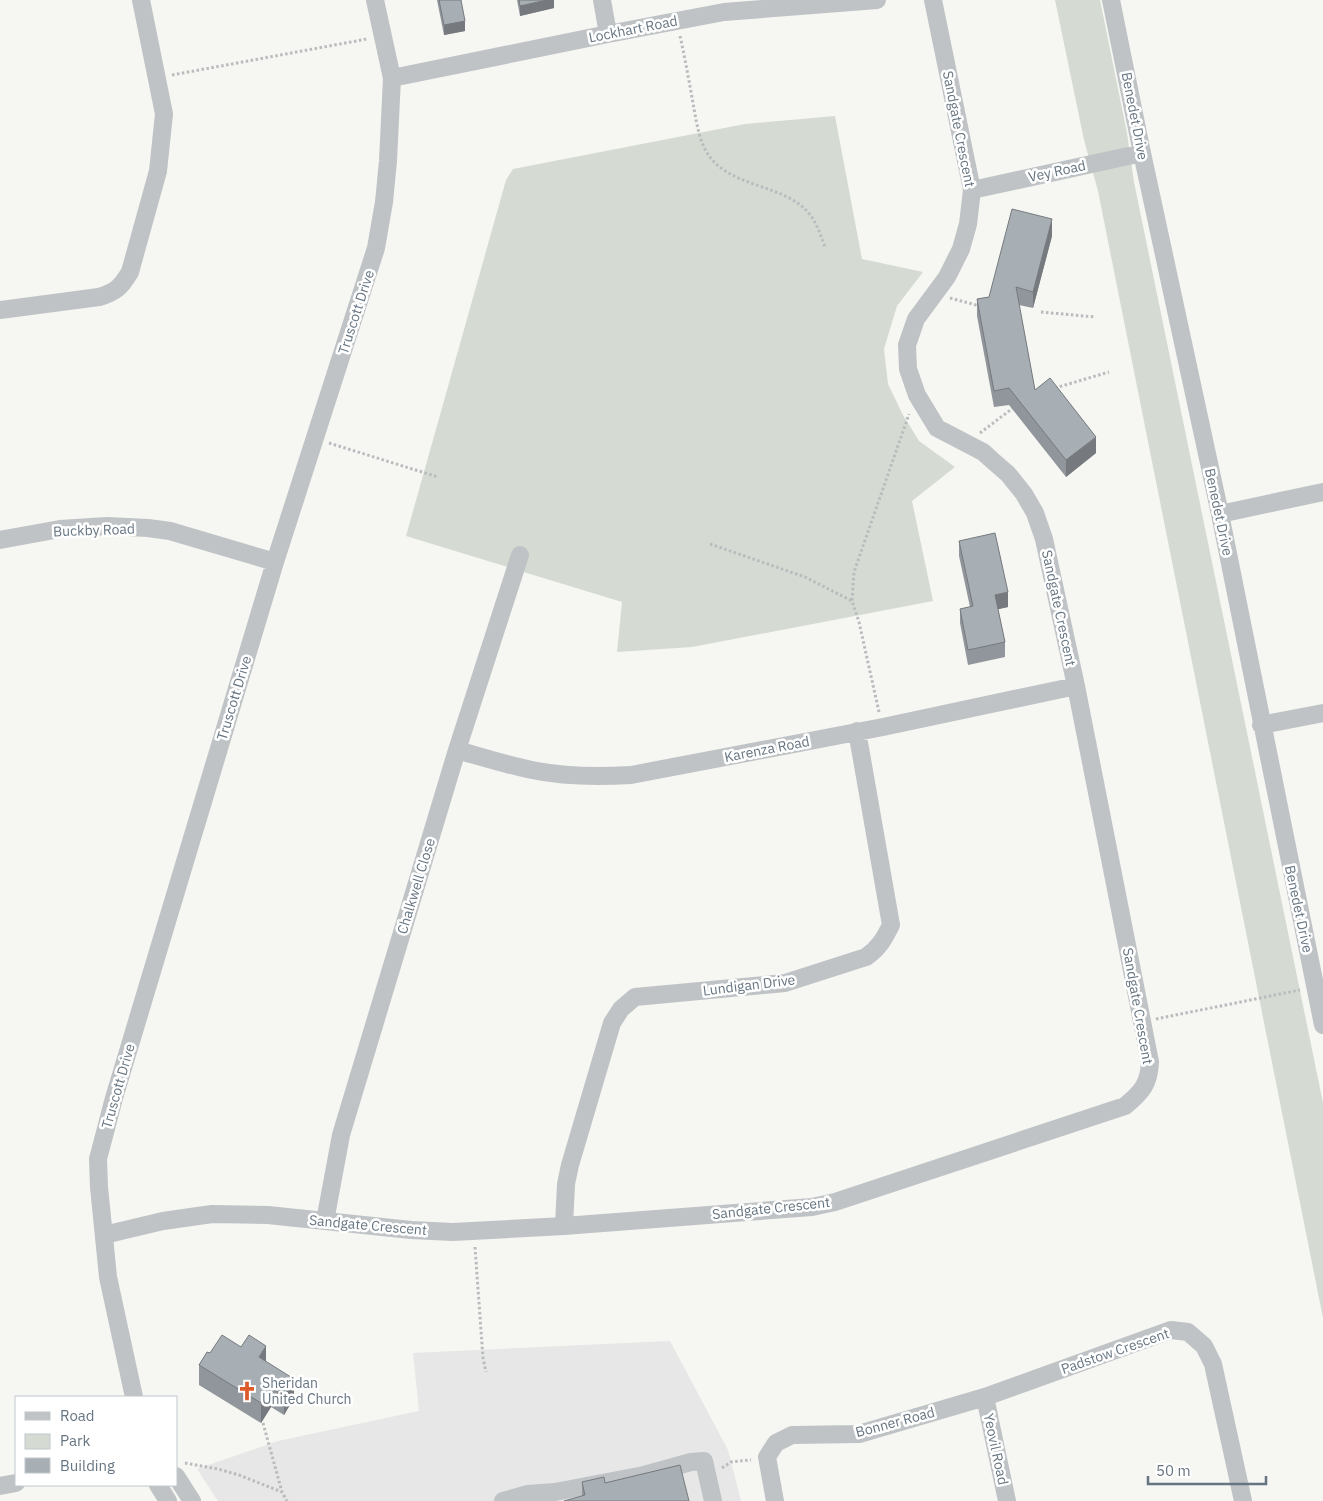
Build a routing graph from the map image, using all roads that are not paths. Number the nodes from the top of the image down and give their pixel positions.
1 (141, 0) edge
2 (375, 0) edge
3 (602, 0) edge
4 (877, 0) edge
5 (933, 0) edge
6 (1111, 0) edge
7 (608, 34) junction
8 (392, 78) junction
9 (1142, 153) junction
10 (972, 190) junction
11 (0, 310) edge
12 (1323, 492) edge
13 (1220, 514) junction
14 (0, 540) edge
15 (520, 555) dead end
16 (275, 562) junction
17 (1076, 686) junction
18 (1323, 713) edge
19 (1261, 725) junction
20 (857, 732) junction
21 (457, 750) junction
22 (1323, 1025) edge
23 (325, 1221) junction
24 (564, 1226) junction
25 (104, 1236) junction
26 (134, 1396) edge
27 (985, 1397) junction
28 (179, 1471) edge
29 (15, 1483) edge
30 (0, 1486) edge
31 (159, 1486) edge
32 (168, 1501) edge
33 (192, 1501) edge
34 (503, 1501) edge
35 (713, 1501) edge
36 (775, 1501) edge
37 (1007, 1501) edge
38 (1243, 1501) edge

1 - 11 street
2 - 8 street, Truscott Drive
3 - 7 street
4 - 7 street, Lockhart Road
5 - 10 street, Sandgate Crescent
6 - 9 street, Benedet Drive
7 - 8 street, Lockhart Road
8 - 16 street, Truscott Drive
9 - 10 street, Vey Road
9 - 13 street, Benedet Drive
10 - 17 street, Sandgate Crescent
12 - 13 street
13 - 19 street, Benedet Drive
14 - 16 street, Buckby Road
15 - 21 street, Chalkwell Close
16 - 25 street, Truscott Drive
17 - 20 street, Karenza Road
17 - 24 street, Sandgate Crescent
18 - 19 street
19 - 22 street, Benedet Drive
20 - 21 street, Karenza Road
20 - 24 street, Lundigan Drive
21 - 23 street, Chalkwell Close
23 - 24 street, Sandgate Crescent
23 - 25 street, Sandgate Crescent
25 - 26 street, Truscott Drive
27 - 36 street, Bonner Road
27 - 37 street, Yeovil Road
27 - 38 street, Padstow Crescent
28 - 33 street
29 - 30 street
31 - 32 street
34 - 35 street

